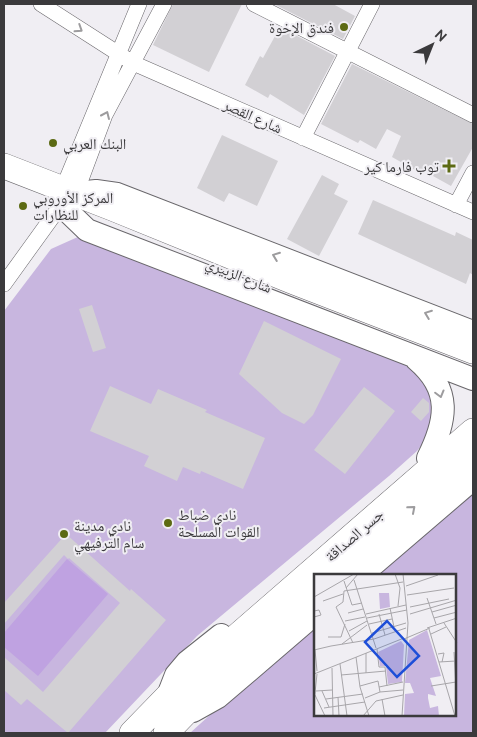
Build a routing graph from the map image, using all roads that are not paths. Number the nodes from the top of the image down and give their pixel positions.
1 (41, 4) edge
2 (139, 4) edge
3 (164, 4) edge
4 (254, 4) edge
5 (372, 4) edge
6 (348, 52) junction
7 (118, 54) junction
8 (133, 63) junction
9 (473, 115) edge
10 (303, 138) junction
11 (5, 170) edge
12 (473, 174) edge
13 (67, 196) junction
14 (456, 205) junction
15 (473, 212) edge
16 (4, 284) edge
17 (473, 332) edge
18 (473, 351) edge
19 (412, 356) junction
20 (473, 367) edge
21 (473, 379) edge
22 (473, 417) edge
23 (473, 431) edge
24 (473, 456) edge
25 (428, 458) junction
26 (473, 479) edge
27 (318, 574) edge
28 (338, 574) edge
29 (362, 574) edge
30 (314, 578) edge
31 (314, 595) edge
32 (314, 615) edge
33 (218, 666) junction
34 (167, 697) junction
35 (184, 716) junction
36 (132, 733) edge
37 (166, 733) edge

1 -> 7 street, شارع القصر
2 - 7 street
3 - 8 street
4 - 6 street
5 - 6 street
6 - 9 street
6 - 10 street
7 - 8 street, شارع القصر
7 - 13 street
8 - 10 street, شارع القصر
13 -> 8 street
10 - 14 street, شارع القصر
11 - 13 main road, شارع الزبيري
12 - 14 street
13 - 16 street
17 -> 13 main road
13 - 18 main road, شارع الزبيري
13 - 19 main road
13 - 20 main road, شارع الزبيري
14 - 15 street, شارع القصر
19 - 21 main road
19 -> 25 main road
22 - 25 main road
23 - 27 main road, جسر الصداقة
28 -> 24 main road, جسر الصداقة
25 - 34 main road
26 - 29 main road
30 - 33 main road, جسر الصداقة
31 - 33 main road
32 - 35 main road
33 - 34 main road
33 - 35 main road
34 - 36 main road
35 - 37 main road

